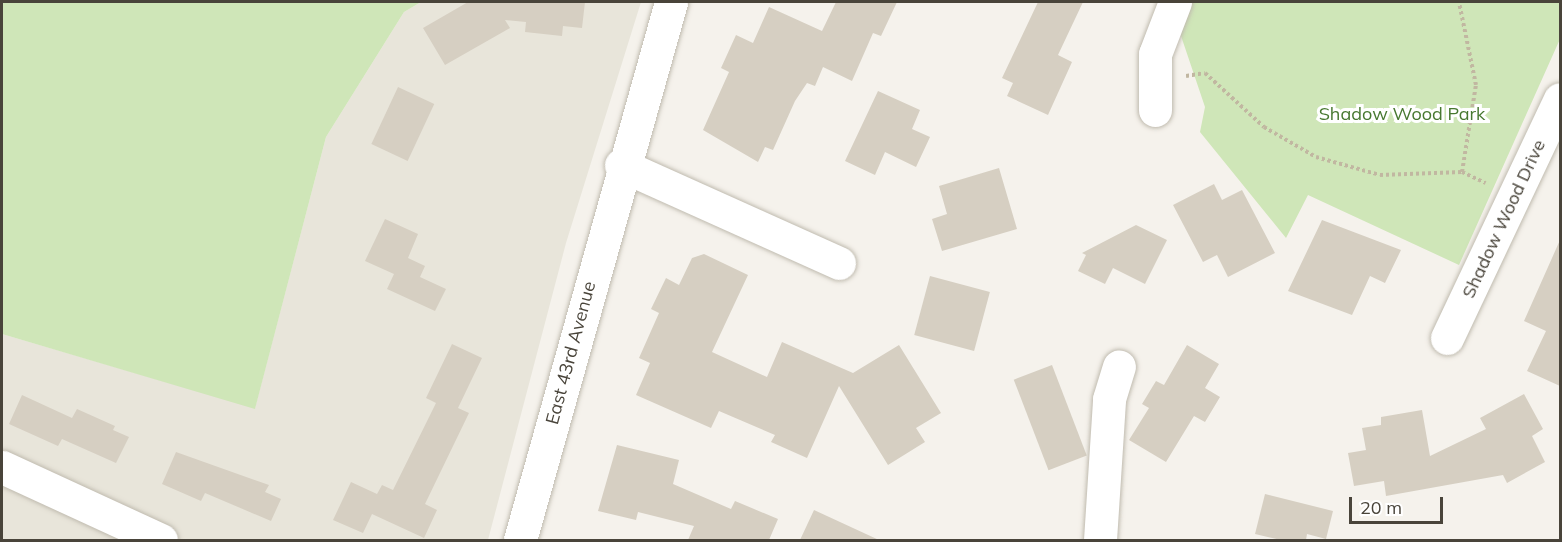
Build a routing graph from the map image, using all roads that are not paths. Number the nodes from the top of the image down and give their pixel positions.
1 (671, 2) edge
2 (1175, 2) edge
3 (1154, 95) road end
4 (1560, 99) edge
5 (621, 165) junction
6 (839, 263) dead end
7 (1447, 338) dead end
8 (1119, 366) dead end
9 (2, 467) edge
10 (161, 540) edge
11 (520, 540) edge
12 (1100, 540) edge

1 - 5 street, East 43rd Avenue
2 - 3 street
4 - 7 street, Shadow Wood Drive
5 - 6 street
5 - 11 street, East 43rd Avenue
8 - 12 street
9 - 10 street

